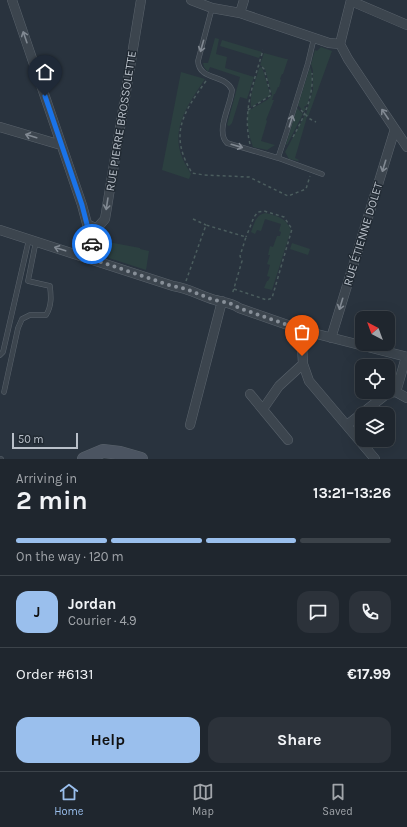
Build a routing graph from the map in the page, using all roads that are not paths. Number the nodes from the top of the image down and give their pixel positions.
1 (12, 0) edge
2 (140, 0) edge
3 (190, 0) edge
4 (244, 0) edge
5 (351, 0) edge
6 (212, 8) junction
7 (240, 13) junction
8 (407, 25) edge
9 (314, 38) junction
10 (340, 44) junction
11 (0, 126) edge
12 (395, 129) junction
13 (61, 145) junction
14 (407, 147) edge
15 (278, 158) junction
16 (322, 174) dead end
17 (87, 224) junction
18 (0, 230) edge
19 (32, 239) junction
20 (97, 261) junction
21 (226, 302) junction
22 (305, 331) junction
23 (331, 338) junction
24 (0, 355) edge
25 (407, 357) edge
26 (303, 364) junction
27 (4, 392) dead end
28 (396, 392) junction
29 (250, 394) dead end
30 (407, 398) edge
31 (263, 409) junction
32 (347, 425) junction
33 (190, 426) dead end
34 (288, 440) dead end
35 (90, 458) edge
36 (141, 459) edge
37 (375, 459) edge

13 -> 1 street
2 -> 17 street, RUE PIERRE BROSSOLETTE
3 - 6 street
4 - 7 street
5 - 8 street
5 - 10 street
6 - 7 street
6 -> 15 lane
7 - 9 street
9 - 10 street
15 -> 9 lane
12 -> 10 street
13 -> 11 street
12 - 14 street
12 -> 23 street, RUE ÉTIENNE DOLET
13 - 17 street
15 - 16 lane
17 - 20 street
18 - 19 street
20 -> 19 street
19 - 24 lane
19 - 27 lane
20 - 21 street
21 - 22 street
21 - 33 street
22 - 23 street
22 - 26 street
23 - 25 street
25 - 28 street
26 - 31 street
26 - 32 street
28 - 30 street
28 - 32 street
29 - 31 street
31 - 34 street
32 - 37 street
35 - 36 main road

